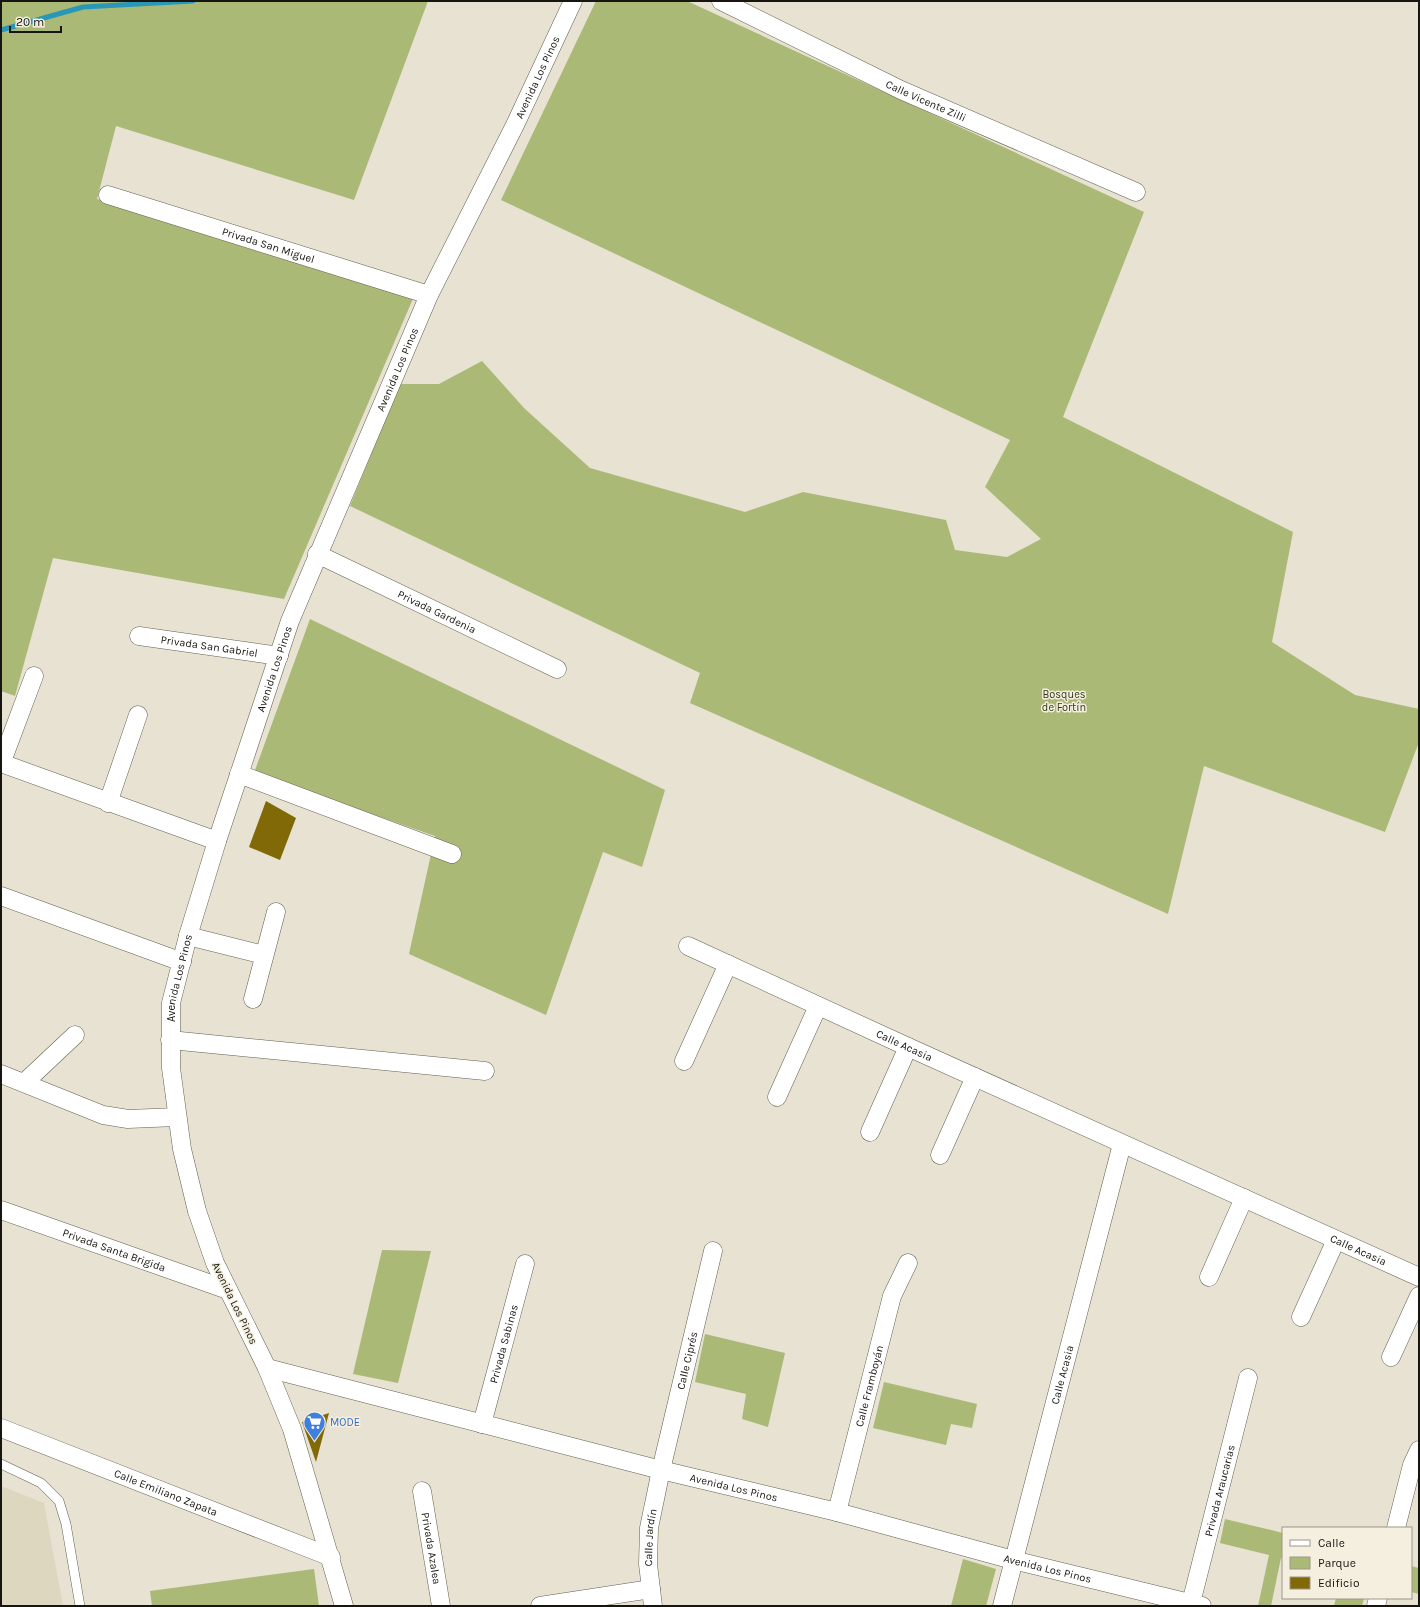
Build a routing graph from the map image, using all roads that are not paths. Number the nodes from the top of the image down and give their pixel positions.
1 (573, 1) edge
2 (721, 1) edge
3 (1136, 192) dead end
4 (108, 195) dead end
5 (429, 294) junction
6 (317, 554) junction
7 (139, 636) dead end
8 (279, 656) junction
9 (557, 670) dead end
10 (34, 676) dead end
11 (138, 715) dead end
12 (1, 764) edge
13 (239, 774) junction
14 (108, 803) junction
15 (217, 841) junction
16 (452, 854) dead end
17 (1, 896) edge
18 (276, 912) dead end
19 (188, 936) junction
20 (688, 946) dead end
21 (264, 955) junction
22 (182, 962) junction
23 (728, 964) junction
24 (252, 999) dead end
25 (818, 1006) junction
26 (75, 1035) dead end
27 (170, 1040) junction
28 (908, 1047) junction
29 (684, 1061) dead end
30 (485, 1072) dead end
31 (1, 1074) edge
32 (975, 1077) junction
33 (25, 1082) junction
34 (777, 1097) dead end
35 (177, 1117) junction
36 (870, 1132) dead end
37 (1122, 1144) junction
38 (940, 1155) dead end
39 (1244, 1198) junction
40 (1, 1210) edge
41 (1336, 1240) junction
42 (713, 1251) dead end
43 (908, 1263) dead end
44 (525, 1264) dead end
45 (1419, 1276) edge
46 (1209, 1277) dead end
47 (228, 1290) junction
48 (1419, 1296) edge
49 (1301, 1316) dead end
50 (1391, 1357) dead end
51 (267, 1368) junction
52 (1248, 1378) dead end
53 (482, 1424) junction
54 (1, 1428) edge
55 (1419, 1450) edge
56 (1, 1464) edge
57 (661, 1470) junction
58 (422, 1491) dead end
59 (837, 1512) junction
60 (1396, 1527) edge
61 (331, 1557) junction
62 (1014, 1560) junction
63 (652, 1597) edge
64 (1196, 1604) edge
65 (80, 1606) edge
66 (344, 1606) edge
67 (441, 1606) edge
68 (540, 1606) edge
69 (1002, 1606) edge

1 - 5 street, Avenida Los Pinos
2 - 3 street, Calle Vicente Zilli
4 - 5 street, Privada San Miguel
5 - 6 street, Avenida Los Pinos
6 - 8 street, Avenida Los Pinos
6 - 9 street, Privada Gardenia
7 - 8 street, Privada San Gabriel
8 - 13 street, Avenida Los Pinos
10 - 12 street
11 - 14 street
12 - 14 street
13 - 15 street, Avenida Los Pinos
13 - 16 street
14 - 15 street
15 - 19 street, Avenida Los Pinos
17 - 22 street
18 - 21 street
19 - 21 street
19 - 22 street, Avenida Los Pinos
20 - 23 street, Calle Acasia
21 - 24 street
22 - 27 street, Avenida Los Pinos
23 - 25 street, Calle Acasia
23 - 29 street
25 - 28 street, Calle Acasia
25 - 34 street
26 - 33 street
27 - 30 street
27 - 35 street, Avenida Los Pinos
28 - 32 street, Calle Acasia
28 - 36 street
31 - 33 street
32 - 37 street, Calle Acasia
32 - 38 street
33 - 35 street
35 - 47 street, Avenida Los Pinos
37 - 39 street, Calle Acasia
37 - 62 street, Calle Acasia
39 - 41 street, Calle Acasia
39 - 46 street
40 - 47 street, Privada Santa Brigida
41 - 45 street, Calle Acasia
41 - 49 street
42 - 57 street, Calle Ciprés
43 - 59 street, Calle Framboyán
44 - 53 street, Privada Sabinas
47 - 51 street, Avenida Los Pinos
48 - 50 street
51 - 53 street, Avenida Los Pinos
51 - 61 street, Avenida Los Pinos
52 - 64 street, Privada Araucarias
53 - 57 street, Avenida Los Pinos
54 - 61 street, Calle Emiliano Zapata
55 - 60 street
56 - 65 lane
57 - 59 street, Avenida Los Pinos
57 - 63 street, Calle Jardín
58 - 67 street, Privada Azalea
59 - 62 street, Avenida Los Pinos
61 - 66 street, Avenida Los Pinos
62 - 64 street, Avenida Los Pinos
62 - 69 street, Calle Acasia
63 - 68 street

